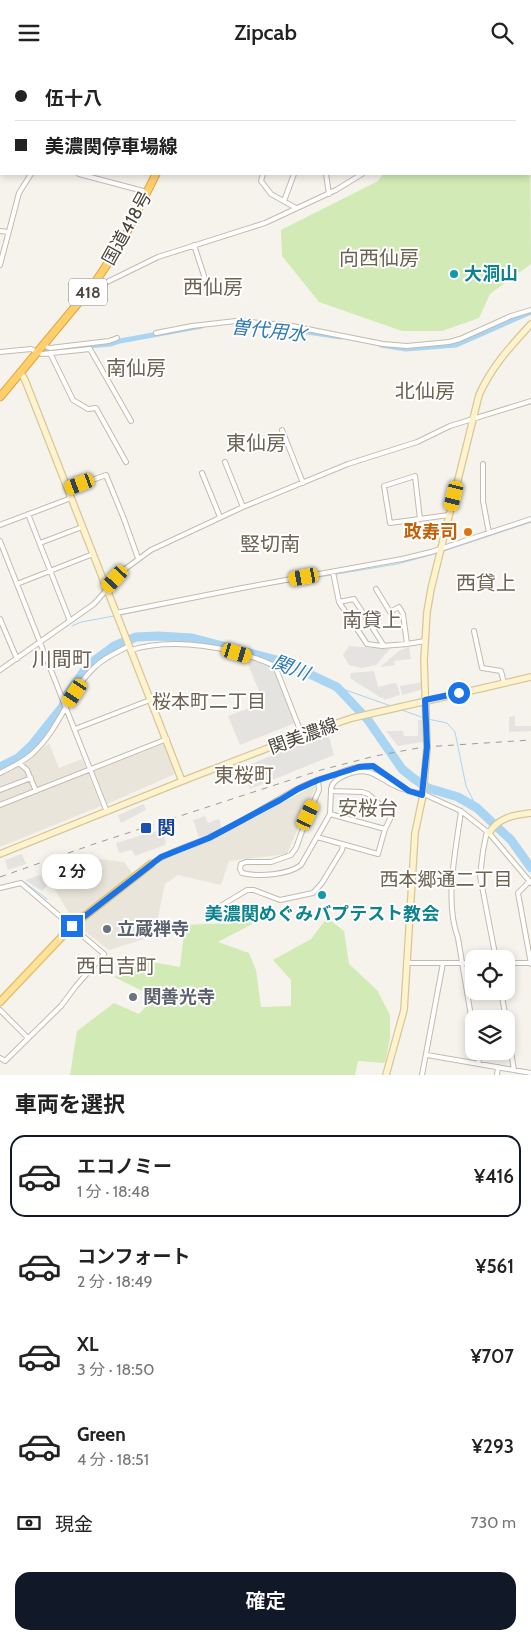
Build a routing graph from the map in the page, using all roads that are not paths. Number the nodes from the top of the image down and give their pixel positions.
1 (29, 175) edge
2 (83, 175) edge
3 (156, 175) edge
4 (263, 175) edge
5 (294, 175) edge
6 (326, 175) edge
7 (360, 175) edge
8 (147, 192) junction
9 (328, 194) junction
10 (284, 201) junction
11 (296, 208) junction
12 (0, 231) edge
13 (8, 232) junction
14 (194, 245) junction
15 (0, 265) edge
16 (94, 284) junction
17 (208, 288) dead end
18 (531, 310) edge
19 (531, 325) edge
20 (156, 333) dead end
21 (117, 338) dead end
22 (42, 345) junction
23 (0, 352) edge
24 (37, 352) junction
25 (50, 353) junction
26 (21, 373) junction
27 (0, 397) edge
28 (531, 401) edge
29 (473, 419) junction
30 (131, 421) dead end
31 (282, 430) dead end
32 (126, 461) dead end
33 (225, 461) dead end
34 (483, 464) dead end
35 (202, 473) dead end
36 (303, 483) junction
37 (68, 489) junction
38 (71, 498) junction
39 (244, 507) junction
40 (28, 514) junction
41 (449, 515) junction
42 (220, 517) junction
43 (420, 519) junction
44 (531, 519) edge
45 (0, 525) edge
46 (82, 527) junction
47 (490, 533) junction
48 (0, 541) edge
49 (40, 543) junction
50 (441, 548) junction
51 (93, 554) junction
52 (138, 558) junction
53 (51, 571) junction
54 (333, 572) junction
55 (17, 585) junction
56 (106, 589) junction
57 (376, 589) dead end
58 (339, 603) junction
59 (116, 613) junction
60 (0, 619) edge
61 (70, 621) junction
62 (474, 631) dead end
63 (425, 641) junction
64 (40, 642) junction
65 (407, 644) junction
66 (384, 646) junction
67 (130, 648) junction
68 (17, 659) junction
69 (0, 670) edge
70 (531, 677) edge
71 (504, 683) junction
72 (150, 700) junction
73 (425, 700) junction
74 (66, 706) junction
75 (75, 729) junction
76 (302, 735) junction
77 (167, 739) junction
78 (19, 763) junction
79 (90, 770) junction
80 (0, 773) edge
81 (30, 778) junction
82 (318, 780) junction
83 (182, 781) junction
84 (0, 790) edge
85 (36, 791) junction
86 (331, 791) junction
87 (409, 791) junction
88 (423, 795) junction
89 (0, 805) edge
90 (461, 811) junction
91 (107, 812) junction
92 (531, 813) edge
93 (330, 814) junction
94 (385, 829) junction
95 (490, 831) junction
96 (317, 837) junction
97 (342, 845) junction
98 (0, 854) edge
99 (151, 864) joint
100 (530, 882) edge
101 (0, 888) edge
102 (219, 907) dead end
103 (72, 926) junction
104 (494, 950) edge
105 (406, 963) junction
106 (443, 963) junction
107 (461, 963) junction
108 (465, 963) edge
109 (515, 963) edge
110 (531, 963) edge
111 (0, 1002) edge
112 (0, 1010) edge
113 (470, 1010) edge
114 (28, 1038) junction
115 (427, 1055) junction
116 (0, 1058) edge
117 (478, 1060) edge
118 (512, 1060) edge
119 (479, 1064) junction
120 (498, 1067) junction
121 (514, 1070) junction
122 (531, 1073) edge
123 (386, 1075) edge
124 (422, 1075) edge
125 (497, 1075) edge

1 - 13 street
2 - 8 street
3 - 8 highway, 国道418号 / 418
4 - 10 street
5 - 10 street
6 - 9 street
7 - 9 street
8 - 16 highway, 国道418号 / 418
9 - 11 street
10 - 11 street
11 - 14 street
12 - 13 street
13 - 15 street
14 - 16 street
14 - 17 street
16 - 22 highway, 国道418号 / 418
18 - 20 street
19 - 29 street
21 - 22 street
22 - 24 highway, 国道418号 / 418
23 - 24 street
24 - 25 street
24 - 26 highway, 国道418号 / 418
25 - 30 street
25 - 32 street
26 - 27 highway, 国道418号 / 418
26 - 37 street
28 - 29 street
29 - 36 street
29 - 41 street
31 - 36 street
33 - 39 street
34 - 47 street
35 - 42 street
36 - 39 street
37 - 38 street
37 - 52 street
38 - 40 street
38 - 46 street
39 - 42 street
40 - 45 street
40 - 49 street
41 - 43 street
41 - 50 street
42 - 52 street
43 - 43 street
44 - 47 street
46 - 49 street
46 - 51 street
47 - 50 street
48 - 55 street
49 - 53 street
50 - 54 street
50 - 63 street
51 - 53 street
51 - 56 street
52 - 56 street
53 - 55 street
53 - 61 street
54 - 58 street
54 - 59 street
55 - 64 street
56 - 59 street
56 - 61 street
57 - 65 street
58 - 66 street
58 - 66 street
59 - 67 street
60 - 68 street
61 - 64 street
62 - 71 street
63 - 65 street
63 - 73 street
64 - 68 street
64 - 74 street
65 - 66 street
67 - 72 street
67 - 74 street
67 - 76 street
68 - 69 street
70 - 71 street, 関美濃線
71 - 73 street, 関美濃線
72 - 75 street
72 - 77 street
73 - 76 street, 関美濃線
73 - 88 street
74 - 75 street
74 - 78 street
75 - 79 street
76 - 83 street, 関美濃線
77 - 79 street
77 - 83 street
78 - 80 street
78 - 81 street
79 - 85 street
79 - 91 street
81 - 84 street
81 - 85 street
82 - 87 street
82 - 96 street
82 - 99 street
83 - 91 street, 関美濃線
85 - 89 street
86 - 87 street
86 - 93 street
86 - 94 street
87 - 88 street
88 - 90 street
88 - 105 street
90 - 95 street
90 - 107 street
91 - 98 street, 関美濃線
92 - 95 street
93 - 94 street
93 - 96 street
94 - 97 street
95 - 100 street
95 - 104 street
96 - 97 street
97 - 102 street
99 - 103 main road
100 - 110 street
101 - 103 street
103 - 111 main road
103 - 114 street
105 - 106 street
105 - 123 street
106 - 107 street
106 - 115 street
107 - 108 street
107 - 113 street
109 - 110 street
112 - 114 street
114 - 116 street
115 - 119 street
115 - 124 street
117 - 119 street
118 - 121 street
119 - 120 street
120 - 121 street
120 - 125 street
121 - 122 street

